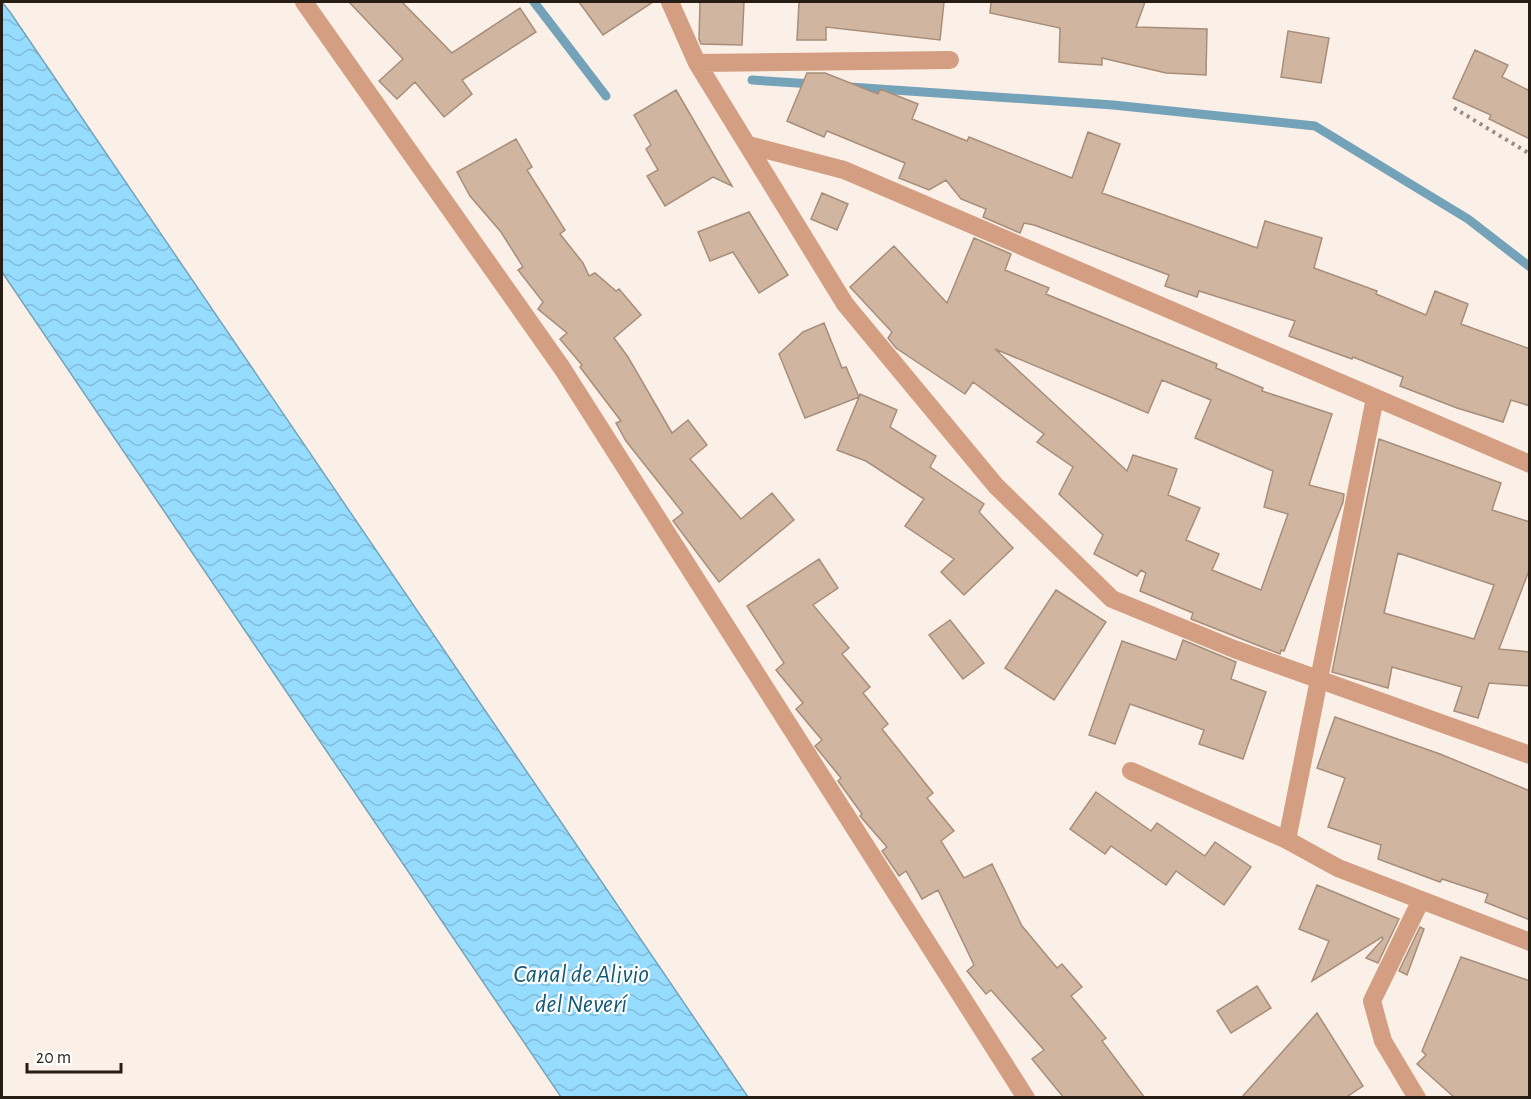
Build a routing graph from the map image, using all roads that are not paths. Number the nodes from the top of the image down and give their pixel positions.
1 (304, 2) edge
2 (670, 2) edge
3 (950, 60) dead end
4 (697, 63) junction
5 (748, 146) junction
6 (1375, 398) junction
7 (1530, 464) edge
8 (1321, 680) junction
9 (1530, 755) edge
10 (1131, 771) dead end
11 (1287, 840) junction
12 (1421, 900) junction
13 (1530, 942) edge
14 (1026, 1098) edge
15 (1417, 1098) edge

1 - 14 street
2 - 4 street
3 - 4 street
4 - 5 street
5 - 6 street
5 - 8 street
6 - 7 street
6 - 8 street
8 - 9 street
8 - 11 street
10 - 11 street
11 - 12 street
12 - 13 street
12 - 15 street

